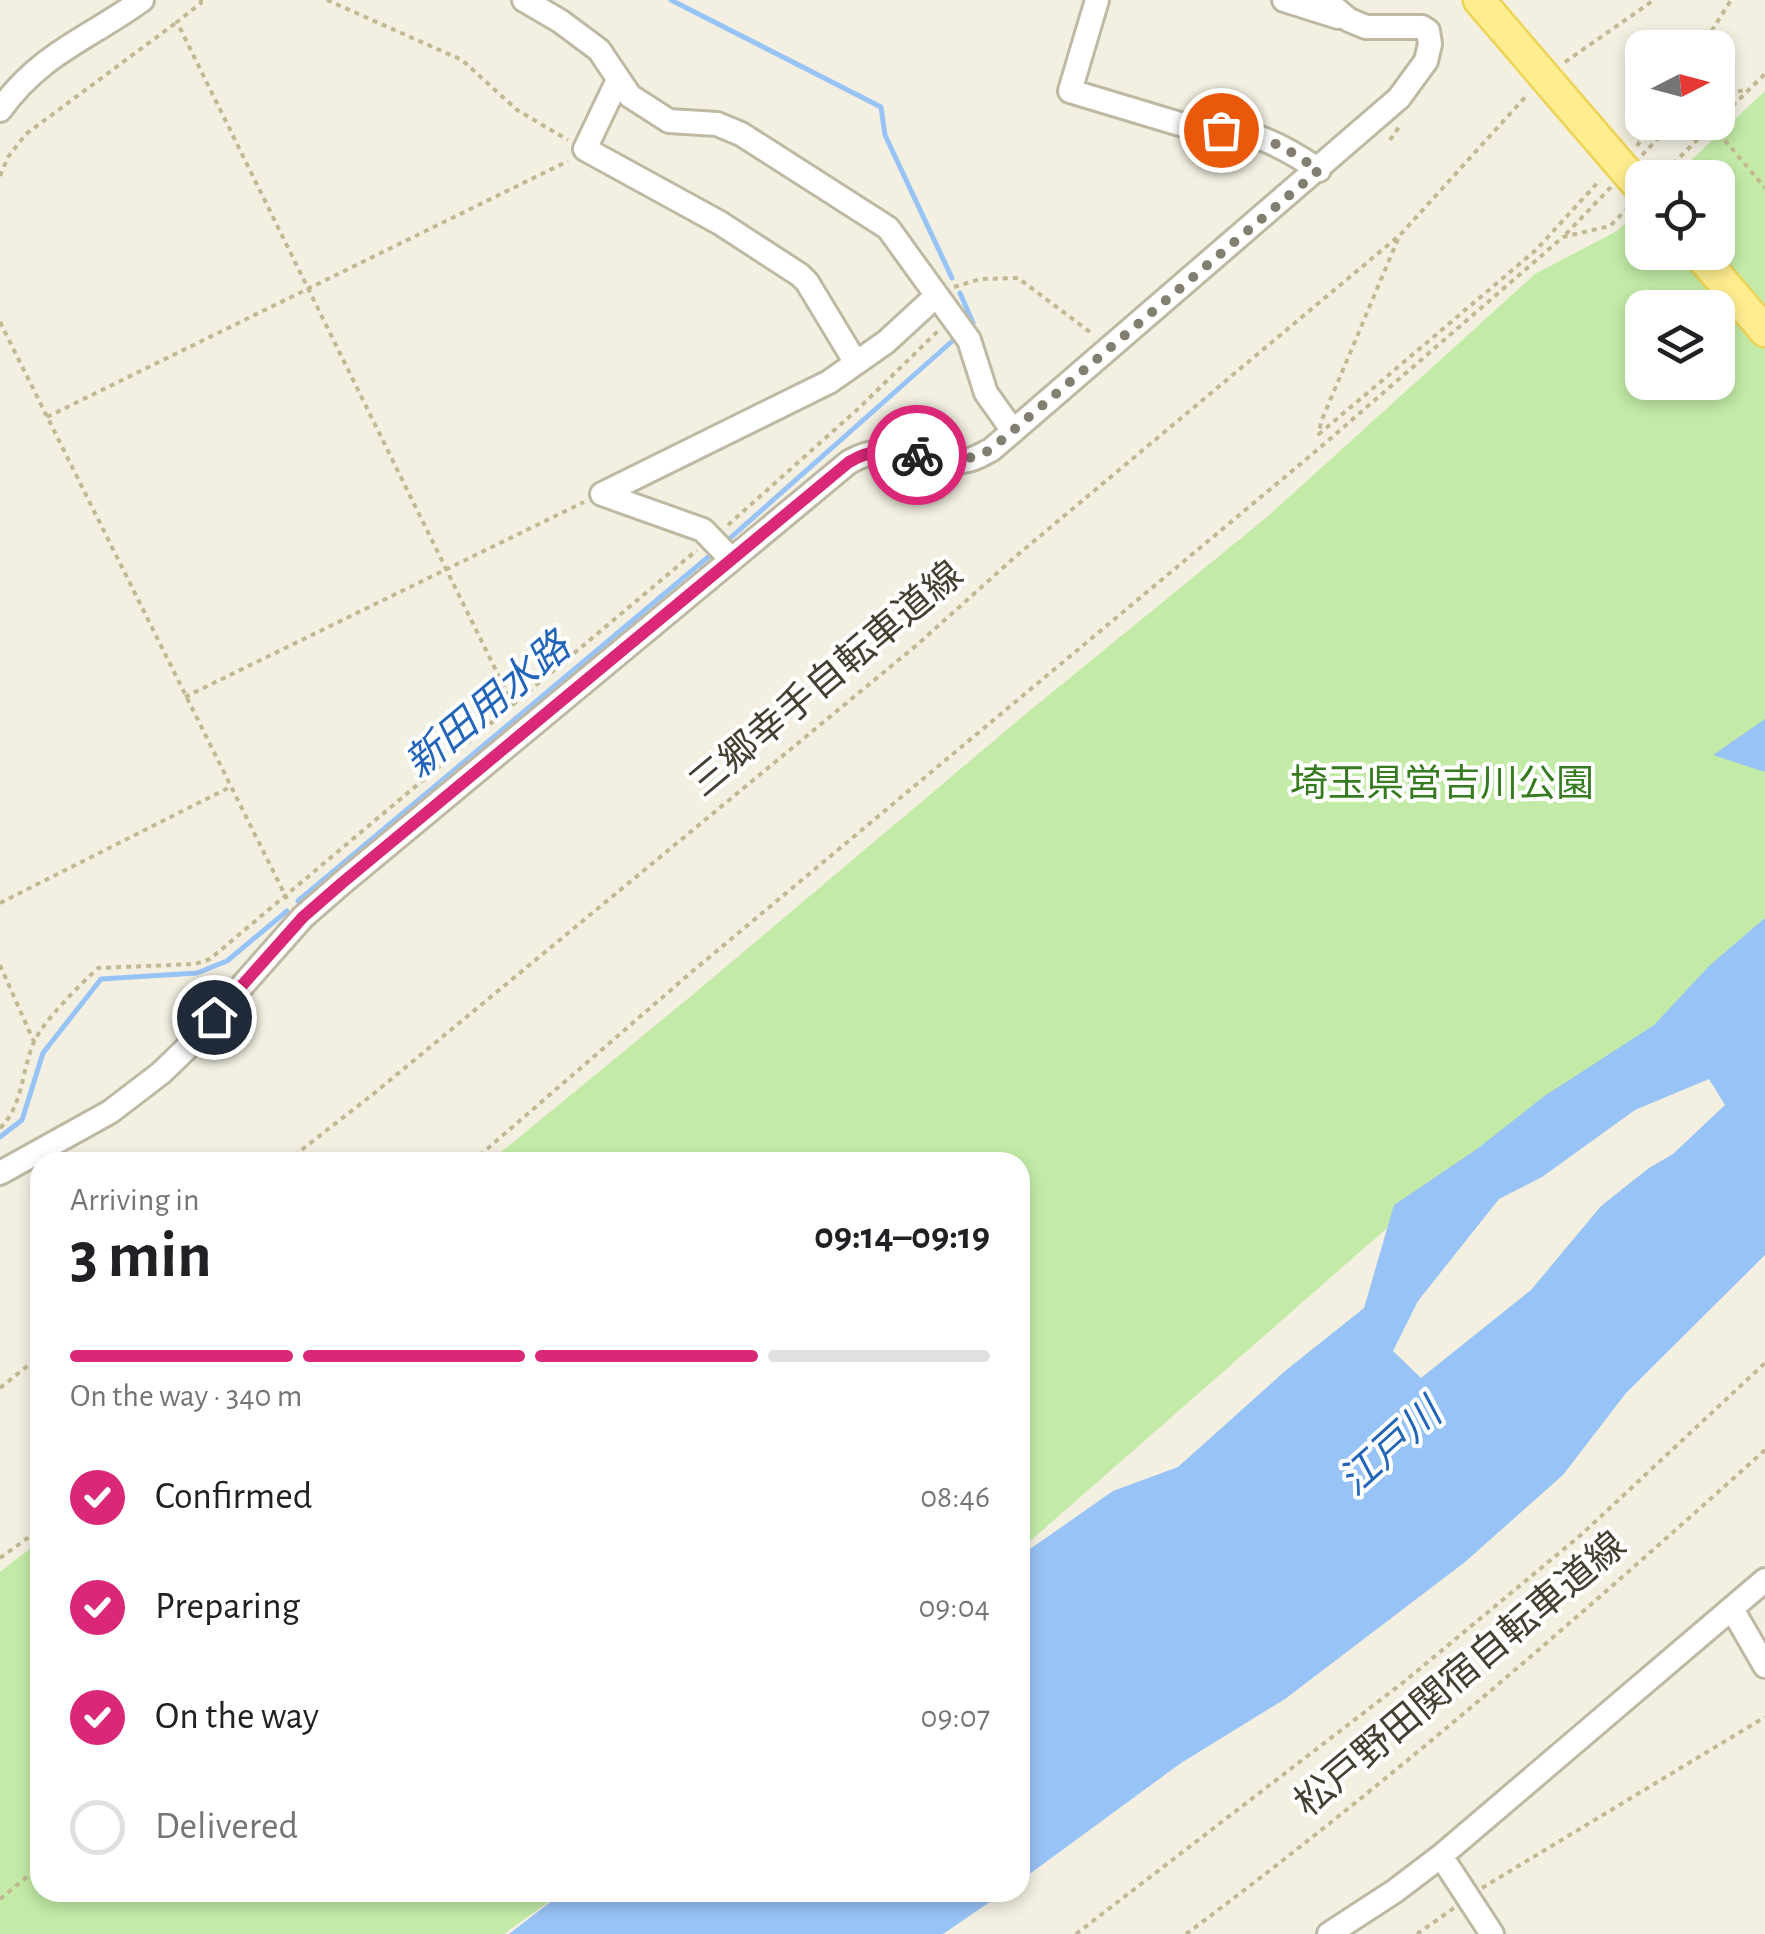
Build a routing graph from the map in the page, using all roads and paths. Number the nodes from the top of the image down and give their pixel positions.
1 (142, 0) edge
2 (327, 0) edge
3 (524, 0) edge
4 (1096, 0) edge
5 (1284, 0) edge
6 (1325, 0) edge
7 (1479, 0) edge
8 (1654, 0) edge
9 (1731, 0) edge
10 (202, 1) edge
11 (1349, 20) junction
12 (177, 22) junction
13 (1712, 30) edge
14 (1765, 74) edge
15 (618, 80) junction
16 (1551, 84) junction
17 (1748, 90) junction
18 (1735, 92) edge
19 (1735, 103) edge
20 (0, 110) edge
21 (1642, 140) edge
22 (1697, 140) edge
23 (1729, 140) edge
24 (1640, 143) junction
25 (584, 150) junction
26 (1647, 150) dead end
27 (1628, 154) dead end
28 (1678, 160) edge
29 (1319, 170) junction
30 (0, 176) edge
31 (1603, 177) dead end
32 (1625, 181) edge
33 (1765, 188) edge
34 (1625, 210) edge
35 (1400, 234) junction
36 (1712, 270) edge
37 (308, 289) junction
38 (936, 296) junction
39 (952, 318) junction
40 (0, 322) edge
41 (1765, 331) edge
42 (1110, 346) junction
43 (856, 363) junction
44 (47, 417) junction
45 (1013, 431) junction
46 (1320, 434) junction
47 (1316, 451) junction
48 (602, 494) junction
49 (712, 537) junction
50 (731, 559) junction
51 (444, 569) junction
52 (184, 697) junction
53 (513, 706) junction
54 (230, 788) junction
55 (285, 898) junction
56 (0, 903) edge
57 (303, 917) junction
58 (0, 965) edge
59 (34, 1042) junction
60 (0, 1128) edge
61 (38, 1152) edge
62 (299, 1152) edge
63 (484, 1152) edge
64 (30, 1156) edge
65 (0, 1173) edge
66 (1765, 1363) edge
67 (30, 1364) edge
68 (0, 1388) edge
69 (1765, 1450) edge
70 (30, 1536) edge
71 (0, 1558) edge
72 (1765, 1580) edge
73 (1732, 1609) junction
74 (1765, 1666) edge
75 (1765, 1718) edge
76 (1440, 1856) junction
77 (30, 1874) edge
78 (1469, 1896) junction
79 (0, 1898) edge
80 (1076, 1934) edge
81 (1186, 1934) edge
82 (1329, 1934) edge
83 (1417, 1934) edge
84 (1492, 1934) edge

1 - 20 street
2 - 25 path
3 - 15 street
4 - 29 street
5 - 11 street
6 - 11 street
7 - 16 main road
8 - 16 path, 三郷幸手自転車道線
9 - 13 path
10 - 12 path
11 - 29 street
12 - 30 path
12 - 37 path
14 - 17 path
15 - 25 street
15 - 38 street
16 - 32 main road, bridge
16 - 35 path, 三郷幸手自転車道線
17 - 18 path
17 - 19 path
21 - 24 path
22 - 28 path
23 - 33 path
24 - 26 path
24 - 27 path
25 - 37 path
25 - 43 street
29 - 42 street
31 - 46 path
34 - 47 path
35 - 46 path, 三郷幸手自転車道線
35 - 62 path, 三郷幸手自転車道線
36 - 41 main road
37 - 44 path
37 - 51 path
38 - 39 street
38 - 42 path
38 - 43 street
39 - 45 street
39 - 49 path
40 - 44 path
42 - 45 street
43 - 48 street
44 - 52 path
45 - 50 street
46 - 47 path, 三郷幸手自転車道線
47 - 63 path
48 - 49 street
48 - 51 path
49 - 50 street
49 - 53 path
50 - 57 street
51 - 52 path
51 - 53 path
52 - 54 path
53 - 55 path
54 - 55 path
54 - 56 path
55 - 57 path
55 - 59 path
57 - 61 street
58 - 59 path
59 - 60 path
64 - 65 street
66 - 80 path
67 - 68 path
69 - 81 path, 松戸野田関宿自転車道線
70 - 71 path
72 - 73 street
73 - 74 street
73 - 76 street
75 - 78 path
76 - 78 street
76 - 82 street
77 - 79 path
78 - 83 path
78 - 84 street

